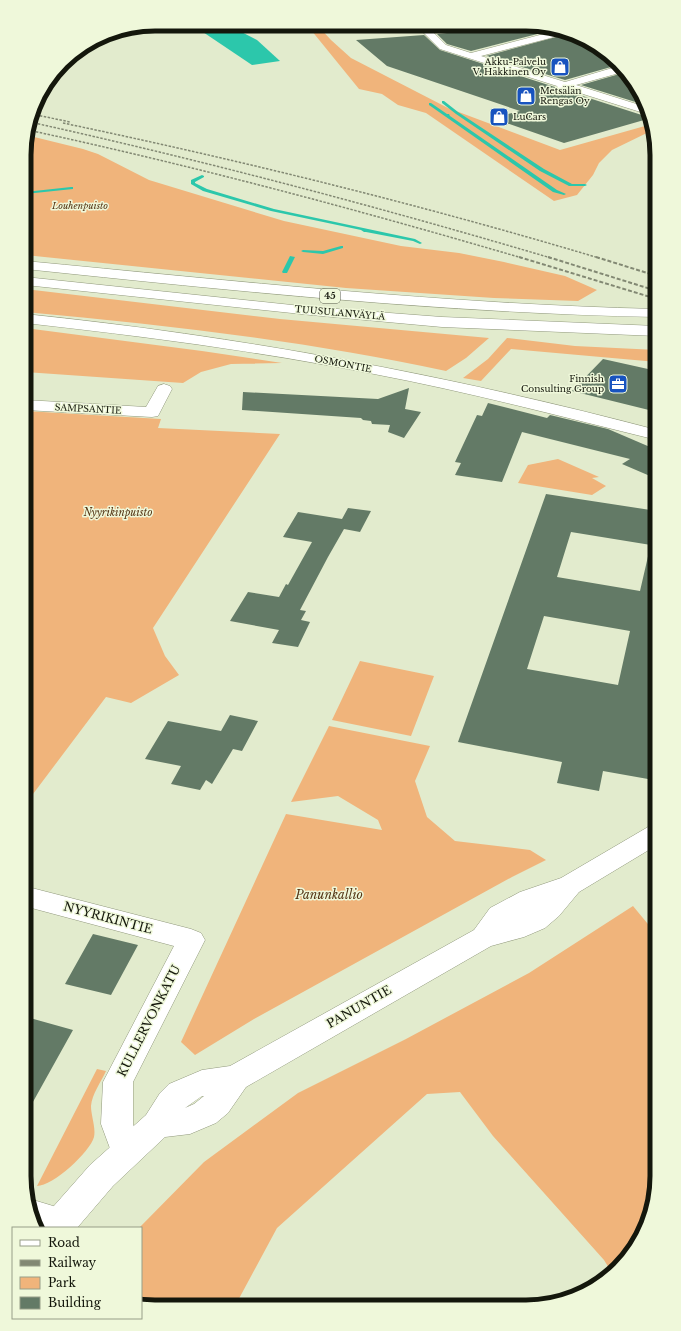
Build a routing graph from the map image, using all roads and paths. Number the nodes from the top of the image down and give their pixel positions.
1 (427, 31) edge
2 (554, 34) edge
3 (469, 56) junction
4 (616, 70) edge
5 (562, 86) junction
6 (641, 109) edge
7 (31, 265) edge
8 (31, 282) edge
9 (650, 312) edge
10 (31, 319) edge
11 (442, 322) junction
12 (650, 331) edge
13 (650, 345) edge
14 (164, 389) dead end
15 (31, 405) edge
16 (650, 433) edge
17 (650, 837) edge
18 (31, 898) edge
19 (191, 940) joint
20 (126, 1152) junction
21 (39, 1218) edge
22 (59, 1226) edge

1 - 3 main road
2 - 3 main road
3 - 5 main road
4 - 5 main road
5 - 6 main road
7 - 9 main road, TUUSULANVÄYLÄ / 45
8 - 11 main road, TUUSULANVÄYLÄ / 45
10 - 16 main road, OSMONTIE
11 - 12 main road, TUUSULANVÄYLÄ / 45
11 - 13 main road
14 - 15 main road, SAMPSANTIE
17 - 20 main road, PANUNTIE
18 - 19 main road, NYYRIKINTIE
19 - 20 main road, KULLERVONKATU
20 - 22 main road
21 - 22 main road

